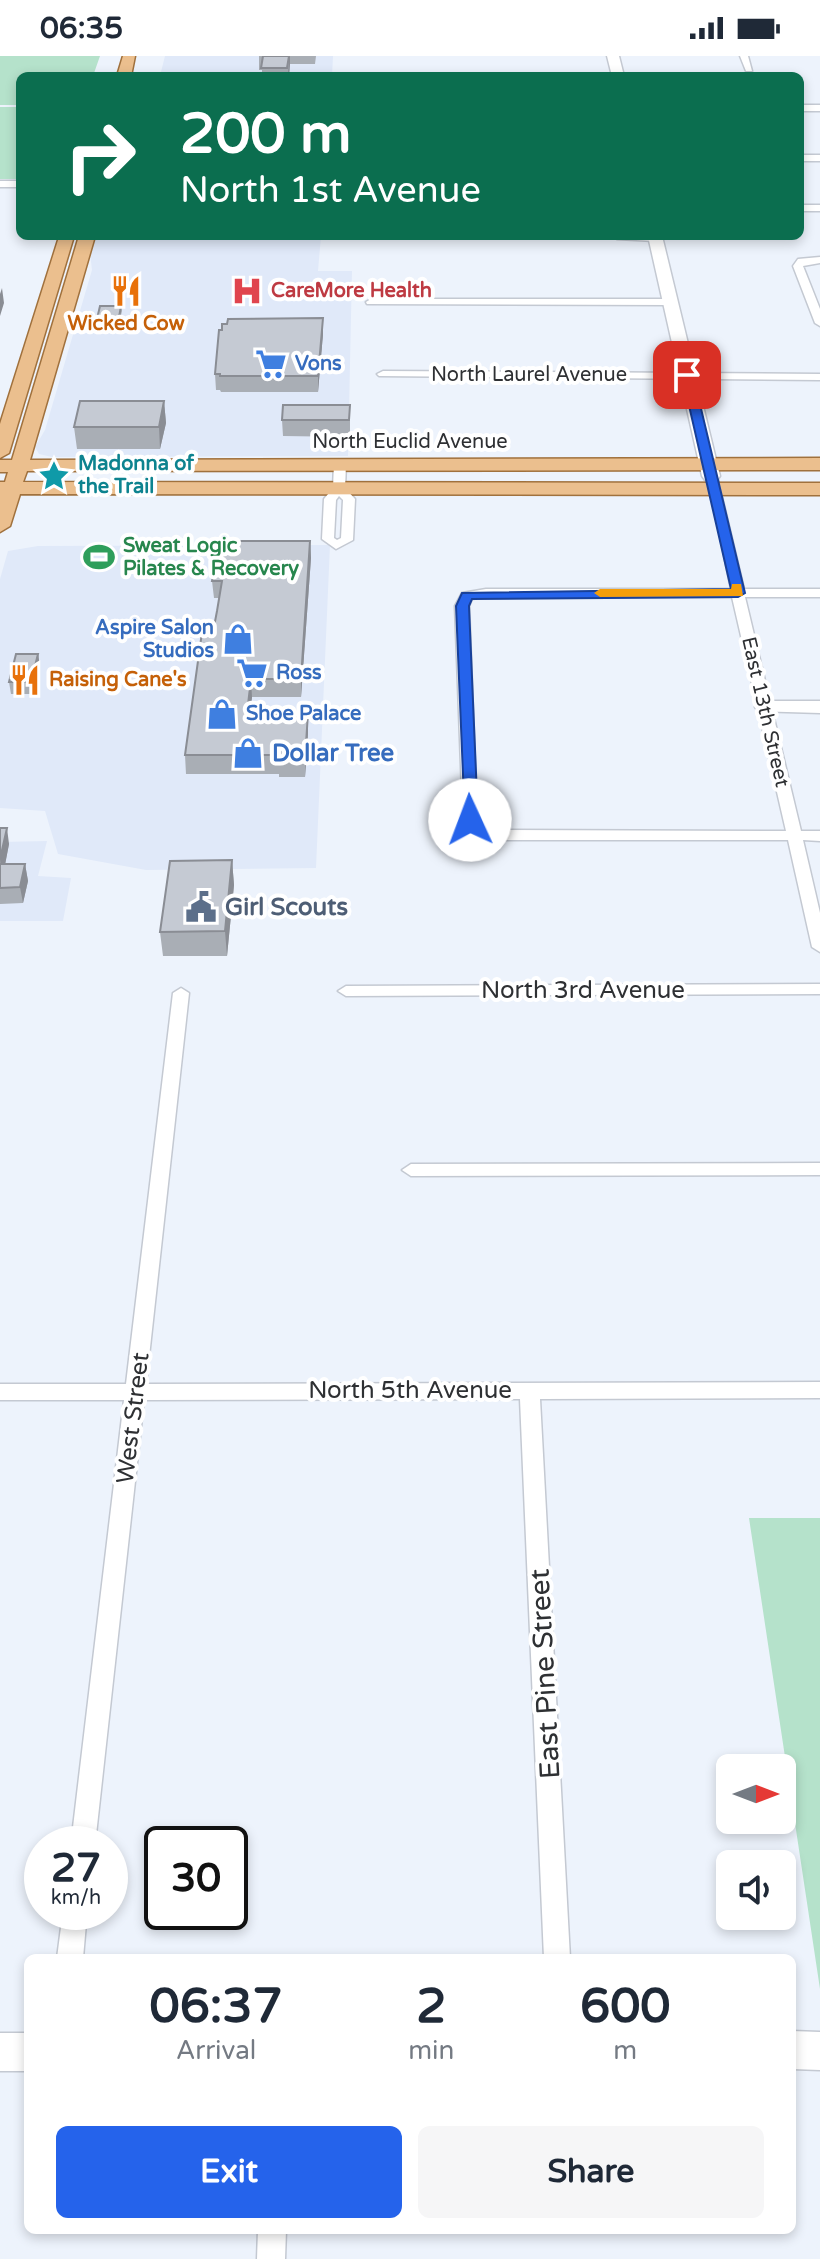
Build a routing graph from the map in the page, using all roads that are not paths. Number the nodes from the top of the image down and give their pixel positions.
1 (744, 56) edge
2 (749, 69) dead end
3 (66, 240) edge
4 (86, 240) edge
5 (656, 240) edge
6 (820, 260) edge
7 (51, 294) junction
8 (371, 302) dead end
9 (671, 302) junction
10 (819, 318) edge
11 (59, 338) junction
12 (383, 374) dead end
13 (687, 375) junction
14 (820, 377) edge
15 (0, 453) edge
16 (340, 464) junction
17 (481, 464) junction
18 (820, 464) edge
19 (0, 466) edge
20 (21, 466) junction
21 (168, 466) junction
22 (711, 476) junction
23 (6, 488) edge
24 (164, 488) junction
25 (339, 489) junction
26 (483, 489) junction
27 (820, 489) edge
28 (0, 526) edge
29 (738, 593) junction
30 (820, 593) edge
31 (765, 707) junction
32 (820, 707) edge
33 (820, 836) edge
34 (794, 837) junction
35 (820, 947) edge
36 (820, 989) edge
37 (346, 991) dead end
38 (181, 993) dead end
39 (820, 1169) edge
40 (411, 1170) dead end
41 (530, 1390) junction
42 (820, 1390) edge
43 (136, 1391) junction
44 (0, 1392) edge
45 (85, 1826) edge
46 (73, 1930) edge
47 (70, 1954) edge
48 (557, 1954) edge
49 (796, 2050) edge
50 (820, 2051) edge
51 (0, 2052) edge
52 (24, 2052) edge
53 (272, 2234) edge
54 (271, 2259) edge

1 - 2 street
3 - 7 main road
4 - 11 main road
5 - 9 street
6 - 10 street
7 - 11 main road
7 - 15 main road
8 - 9 street
9 - 13 street
11 - 20 main road
12 - 13 street, North Laurel Avenue
13 - 14 street, North Laurel Avenue
13 - 22 street
16 - 17 main road, North Euclid Avenue
16 - 21 main road, North Euclid Avenue
16 - 25 street
17 - 22 main road, North Euclid Avenue
17 - 26 main road
18 - 22 main road, North Euclid Avenue
19 - 20 main road, North Euclid Avenue
20 - 21 main road, North Euclid Avenue
20 - 23 main road
21 - 24 main road
22 - 26 main road, North Euclid Avenue
22 - 27 main road, North Euclid Avenue
22 - 29 street, East 13th Street
23 - 24 main road, North Euclid Avenue
23 - 28 main road
24 - 25 main road, North Euclid Avenue
25 - 26 main road, North Euclid Avenue
29 - 30 street
29 - 31 street, East 13th Street
29 - 34 street
31 - 32 street
31 - 34 street, East 13th Street
33 - 34 street
34 - 35 street, East 13th Street
36 - 37 street, North 3rd Avenue
38 - 43 street, West Street
39 - 40 street
41 - 42 street, North 5th Avenue
41 - 43 street, North 5th Avenue
41 - 48 street, East Pine Street
43 - 44 street, North 5th Avenue
43 - 45 street, West Street
46 - 47 street
49 - 50 street
51 - 52 street
53 - 54 street

